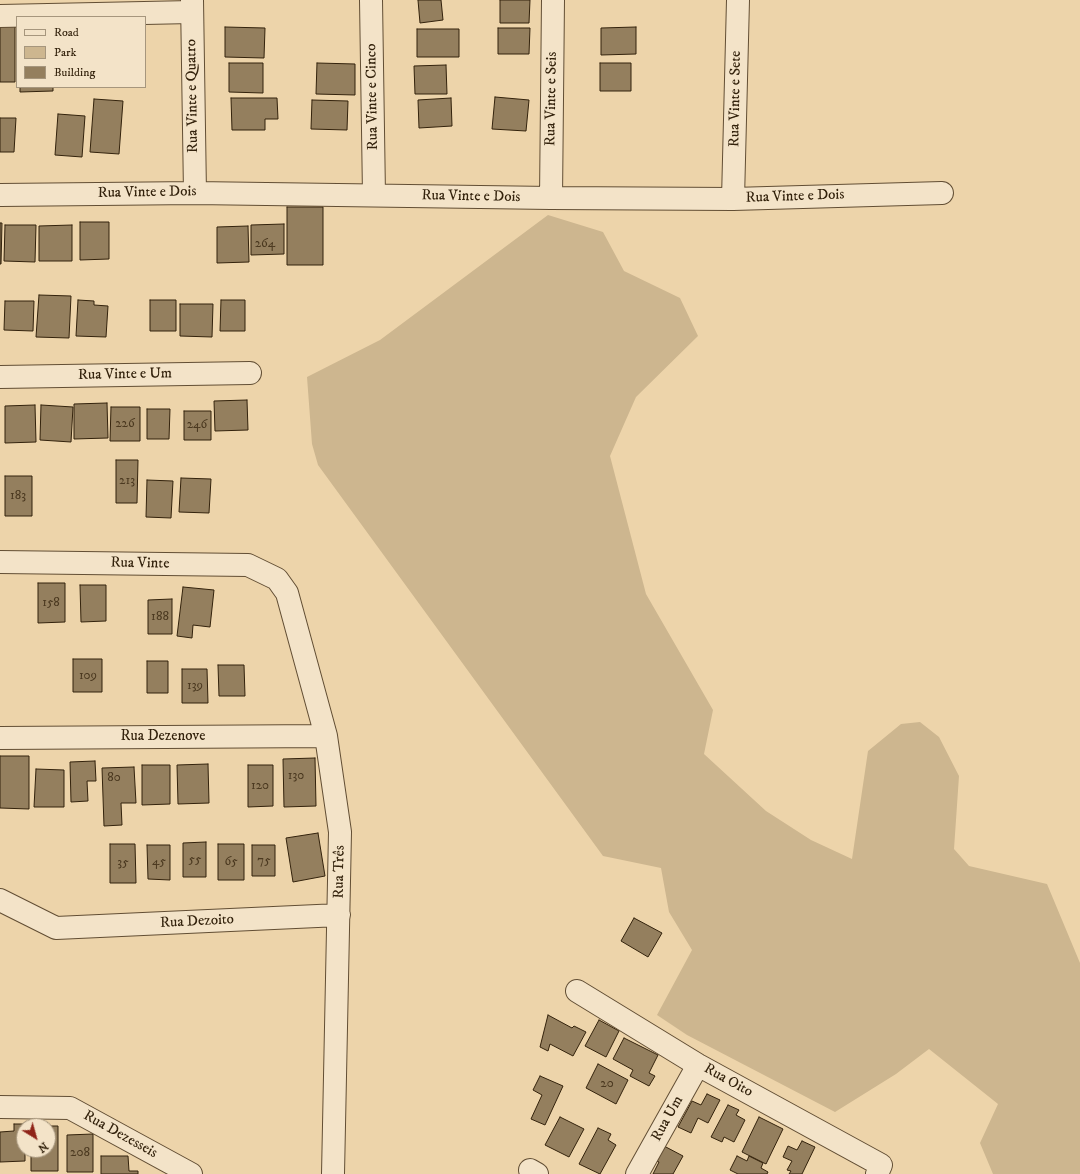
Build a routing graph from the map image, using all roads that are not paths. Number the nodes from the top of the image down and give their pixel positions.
1 (371, 0) edge
2 (553, 0) edge
3 (738, 0) edge
4 (192, 6) edge
5 (0, 16) edge
6 (195, 192) junction
7 (942, 193) dead end
8 (0, 195) edge
9 (374, 195) junction
10 (552, 198) junction
11 (733, 199) junction
12 (250, 373) dead end
13 (0, 377) edge
14 (0, 562) edge
15 (277, 580) joint
16 (326, 736) junction
17 (0, 738) edge
18 (0, 900) edge
19 (339, 916) junction
20 (578, 991) dead end
21 (698, 1065) junction
22 (0, 1107) edge
23 (879, 1170) edge
24 (191, 1174) edge
25 (333, 1174) edge
26 (637, 1174) edge

1 - 9 street, Rua Vinte e Cinco
2 - 10 street, Rua Vinte e Seis
3 - 11 street, Rua Vinte e Sete
4 - 5 street
4 - 6 street, Rua Vinte e Quatro
6 - 8 street, Rua Vinte e Dois
6 - 9 street, Rua Vinte e Dois
7 - 11 street, Rua Vinte e Dois
9 - 10 street, Rua Vinte e Dois
10 - 11 street, Rua Vinte e Dois
12 - 13 street, Rua Vinte e Um
14 - 15 street, Rua Vinte
15 - 16 street, Rua Três
16 - 17 street, Rua Dezenove
16 - 19 street, Rua Três
18 - 19 street, Rua Dezoito
19 - 25 street, Rua Três
20 - 21 street, Rua Oito
21 - 23 street, Rua Oito
21 - 26 street, Rua Um
22 - 24 street, Rua Dezesseis

